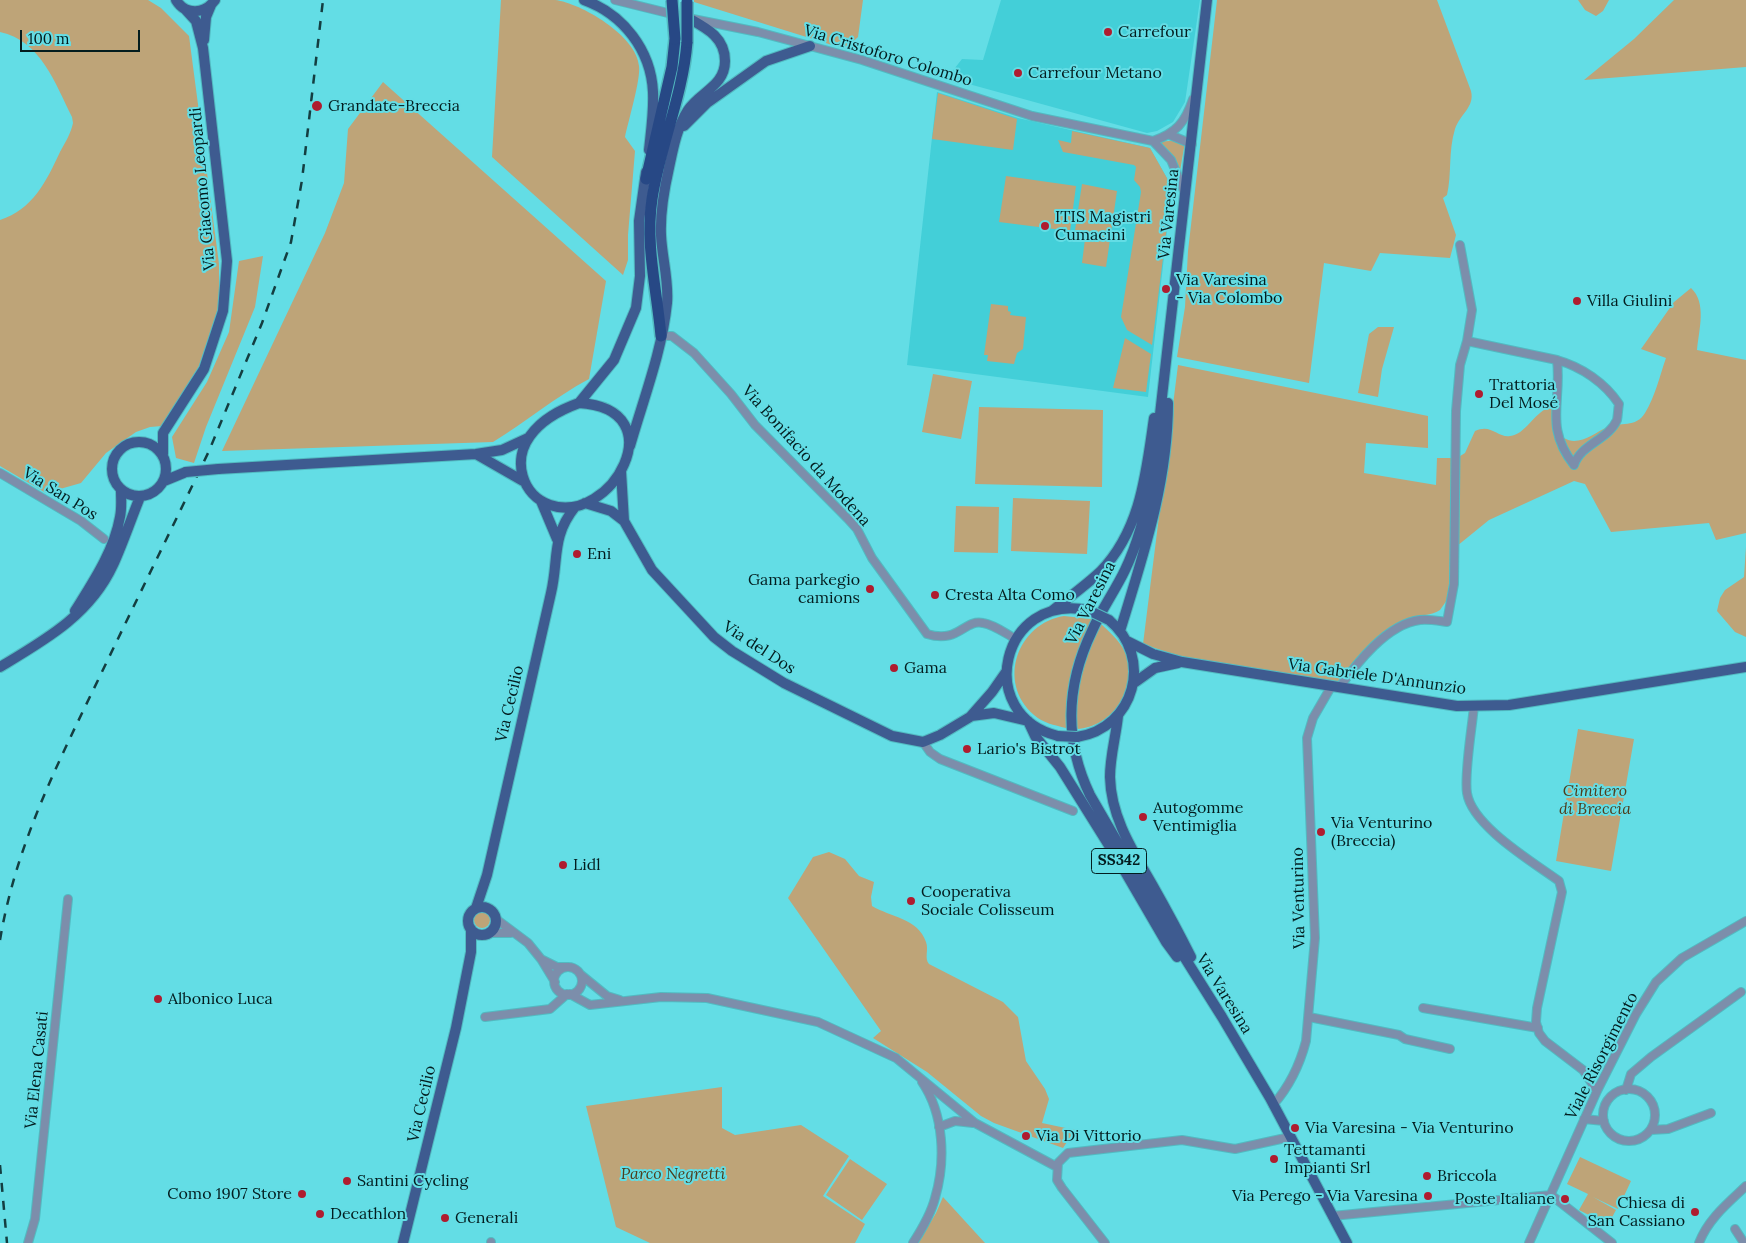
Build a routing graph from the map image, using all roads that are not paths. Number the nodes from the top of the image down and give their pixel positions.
1 (584, 0) edge
2 (615, 0) edge
3 (672, 0) edge
4 (1207, 0) edge
5 (687, 1) edge
6 (213, 2) edge
7 (177, 3) edge
8 (688, 18) junction
9 (810, 46) junction
10 (203, 48) junction
11 (1196, 90) junction
12 (678, 133) junction
13 (1170, 135) junction
14 (1153, 141) junction
15 (1192, 144) junction
16 (646, 179) junction
17 (1186, 198) junction
18 (1460, 245) dead end
19 (661, 336) junction
20 (1467, 341) junction
21 (1557, 360) junction
22 (1167, 363) junction
23 (580, 403) junction
24 (163, 433) junction
25 (529, 437) junction
26 (139, 442) junction
27 (630, 446) junction
28 (163, 454) junction
29 (476, 454) junction
30 (166, 465) junction
31 (184, 472) junction
32 (621, 472) junction
33 (0, 473) edge
34 (164, 481) junction
35 (523, 481) junction
36 (121, 490) junction
37 (140, 497) junction
38 (541, 501) junction
39 (580, 505) junction
40 (624, 521) junction
41 (104, 539) dead end
42 (558, 539) junction
43 (1052, 611) junction
44 (69, 621) junction
45 (1120, 631) junction
46 (1016, 639) junction
47 (1127, 641) junction
48 (1182, 662) junction
49 (0, 666) edge
50 (1746, 667) edge
51 (1006, 672) junction
52 (1134, 683) junction
53 (1335, 688) junction
54 (1474, 706) junction
55 (970, 716) junction
56 (1118, 716) junction
57 (1028, 721) junction
58 (923, 742) junction
59 (1073, 811) dead end
60 (487, 875) junction
61 (68, 899) dead end
62 (476, 908) junction
63 (494, 914) junction
64 (1746, 921) edge
65 (471, 930) junction
66 (487, 934) junction
67 (513, 934) junction
68 (541, 959) junction
69 (566, 967) junction
70 (468, 970) junction
71 (580, 974) junction
72 (555, 984) junction
73 (1741, 992) dead end
74 (568, 994) junction
75 (624, 1000) junction
76 (1212, 1001) junction
77 (1423, 1008) dead end
78 (539, 1011) junction
79 (485, 1017) dead end
80 (1309, 1017) junction
81 (1538, 1028) junction
82 (1450, 1049) dead end
83 (917, 1074) junction
84 (1626, 1090) junction
85 (1597, 1091) junction
86 (1273, 1105) junction
87 (1711, 1113) dead end
88 (1584, 1119) junction
89 (1604, 1122) junction
90 (975, 1123) junction
91 (939, 1127) junction
92 (1651, 1130) junction
93 (1290, 1137) junction
94 (1057, 1167) junction
95 (1746, 1186) edge
96 (1550, 1195) junction
97 (1332, 1216) junction
98 (1734, 1229) dead end
99 (28, 1243) edge
100 (403, 1243) edge
101 (913, 1243) edge
102 (1105, 1243) edge
103 (1347, 1243) edge
104 (1529, 1243) edge
105 (1612, 1243) edge
106 (1698, 1243) edge
107 (1744, 1243) edge

1 - 16 main road
2 - 8 street, Via Cristoforo Colombo
3 - 16 highway, bridge
4 - 11 main road, Via Varesina
5 - 19 highway, bridge
6 - 7 main road, Via Giacomo Leopardi
6 - 10 main road, Via Giacomo Leopardi
7 - 10 main road, Via Giacomo Leopardi
8 - 9 street, Via Cristoforo Colombo
8 - 12 main road, Via Cecilio
9 - 12 main road
9 - 14 street, Via Cristoforo Colombo
10 - 24 main road, Via Giacomo Leopardi
11 - 13 street
11 - 15 main road, Via Varesina
12 - 19 main road, Via Cecilio
13 - 14 street
13 - 15 street
14 - 17 street
15 - 17 main road, Via Varesina
16 - 23 main road
17 - 22 main road, Via Varesina
18 - 20 street
19 - 27 main road, Via Cecilio
19 - 46 street, Via Bonifacio da Modena
20 - 21 street
20 - 53 street, Via Venturino
21 - 21 street
22 - 43 main road
22 - 45 main road
22 - 76 main road, Via Varesina
23 - 25 main road
23 - 27 main road
24 - 26 main road
24 - 28 main road
25 - 29 main road
25 - 35 main road
26 - 28 main road
26 - 36 main road
27 - 32 main road, Via Cecilio
28 - 30 main road
29 - 31 main road, bridge
29 - 35 main road
30 - 31 main road
30 - 34 main road
31 - 34 main road
32 - 39 main road, Via Cecilio
32 - 40 main road, Via del Dos
33 - 41 street, Via San Pos
34 - 37 main road
35 - 38 main road
36 - 37 main road
36 - 44 main road
37 - 44 main road
38 - 39 main road
38 - 42 main road
39 - 40 main road
39 - 42 main road, Via Cecilio
40 - 58 main road, Via del Dos
42 - 60 main road, Via Cecilio
43 - 45 main road, bridge
43 - 46 main road
44 - 49 main road
45 - 47 main road
46 - 51 main road
47 - 48 main road, Via Gabriele D'Annunzio
47 - 52 main road
48 - 52 main road, Via Gabriele D'Annunzio
48 - 53 main road, Via Gabriele D'Annunzio
50 - 54 main road, Via Gabriele D'Annunzio
51 - 55 main road
51 - 57 main road
52 - 56 main road
53 - 54 main road, Via Gabriele D'Annunzio
53 - 80 street, Via Venturino
54 - 81 street
55 - 57 main road
55 - 58 main road
56 - 57 main road, bridge
56 - 76 main road, SS342
57 - 76 main road, SS342
58 - 59 street
60 - 62 main road, Via Cecilio
60 - 63 main road, Via Cecilio
61 - 99 street, Via Elena Casati
62 - 63 main road
62 - 65 main road
63 - 66 main road
63 - 67 street
64 - 85 street, Viale Risorgimento
65 - 66 main road
65 - 70 main road, Via Cecilio
66 - 67 street
66 - 70 main road, Via Cecilio
67 - 68 street
68 - 69 street
68 - 72 street
69 - 71 street
69 - 72 street
70 - 100 main road, Via Cecilio
71 - 74 street
71 - 75 street
72 - 74 street
72 - 78 street
73 - 84 street
74 - 75 street
74 - 78 street
75 - 83 street
76 - 86 main road, Via Varesina
77 - 81 street
78 - 79 street
80 - 82 street
80 - 86 street, Via Venturino
81 - 85 street
83 - 90 street
83 - 91 street
84 - 89 street
84 - 92 street
85 - 88 street, Viale Risorgimento
86 - 93 main road, Via Varesina
87 - 92 street
88 - 89 street
88 - 96 street, Viale Risorgimento
89 - 92 street
90 - 91 street
90 - 94 street
91 - 101 street
93 - 94 street
93 - 97 main road, Via Varesina
94 - 102 street
95 - 106 street
96 - 97 street
96 - 104 street, Viale Risorgimento
96 - 105 street
97 - 103 main road, Via Varesina
98 - 107 street

